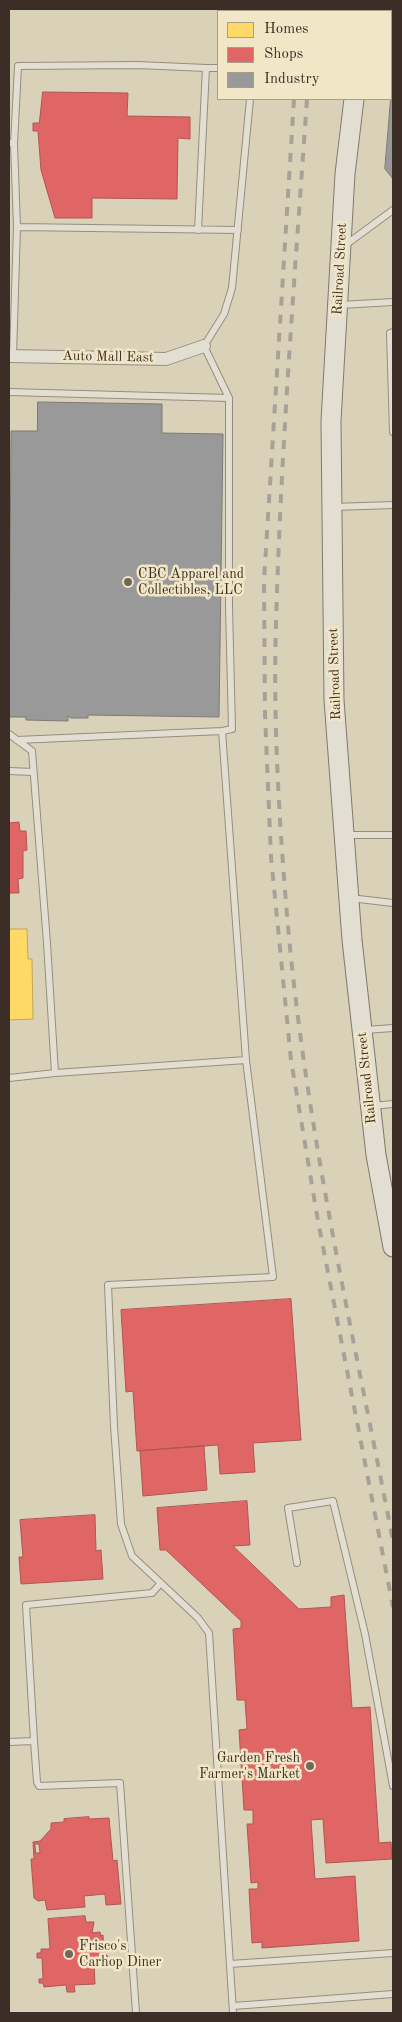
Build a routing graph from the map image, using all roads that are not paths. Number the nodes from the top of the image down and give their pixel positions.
1 (206, 68) junction
2 (217, 68) edge
3 (250, 100) edge
4 (354, 100) edge
5 (12, 144) edge
6 (393, 210) edge
7 (17, 227) junction
8 (198, 230) junction
9 (238, 230) junction
10 (341, 248) junction
11 (393, 302) edge
12 (338, 305) junction
13 (393, 332) edge
14 (204, 346) junction
15 (11, 356) edge
16 (9, 392) edge
17 (229, 398) junction
18 (393, 432) edge
19 (393, 505) edge
20 (332, 507) junction
21 (222, 731) junction
22 (9, 734) edge
23 (17, 740) junction
24 (9, 772) edge
25 (33, 772) junction
26 (344, 835) junction
27 (393, 835) edge
28 (349, 898) junction
29 (393, 903) edge
30 (393, 1028) edge
31 (362, 1030) junction
32 (246, 1060) junction
33 (55, 1073) junction
34 (9, 1078) edge
35 (393, 1104) edge
36 (371, 1106) junction
37 (393, 1247) edge
38 (297, 1563) dead end
39 (161, 1583) junction
40 (34, 1741) junction
41 (9, 1742) edge
42 (393, 1786) edge
43 (393, 1952) edge
44 (230, 1964) junction
45 (393, 1994) edge
46 (233, 2010) edge
47 (136, 2013) edge

1 - 2 lane
1 - 5 lane
1 - 8 lane
3 - 9 lane
4 - 10 street, Railroad Street
5 - 7 lane
6 - 10 lane
7 - 8 lane
7 - 15 lane
8 - 9 lane
9 - 14 lane
10 - 12 street, Railroad Street
11 - 12 lane
12 - 20 street, Railroad Street
13 - 18 lane
14 - 15 street, Auto Mall East
14 - 17 lane
16 - 17 lane
17 - 21 lane
19 - 20 lane
20 - 26 street, Railroad Street
21 - 23 lane
21 - 32 lane
22 - 23 lane
23 - 25 lane
24 - 25 lane
25 - 33 lane
26 - 27 lane
26 - 28 street, Railroad Street
28 - 29 lane
28 - 31 street, Railroad Street
30 - 31 lane
31 - 36 street, Railroad Street
32 - 33 lane
32 - 39 lane
33 - 34 lane
35 - 36 lane
36 - 37 street, Railroad Street
38 - 42 lane
39 - 40 lane
39 - 44 lane
40 - 41 lane
40 - 47 lane
43 - 44 lane
44 - 46 lane
45 - 46 lane

